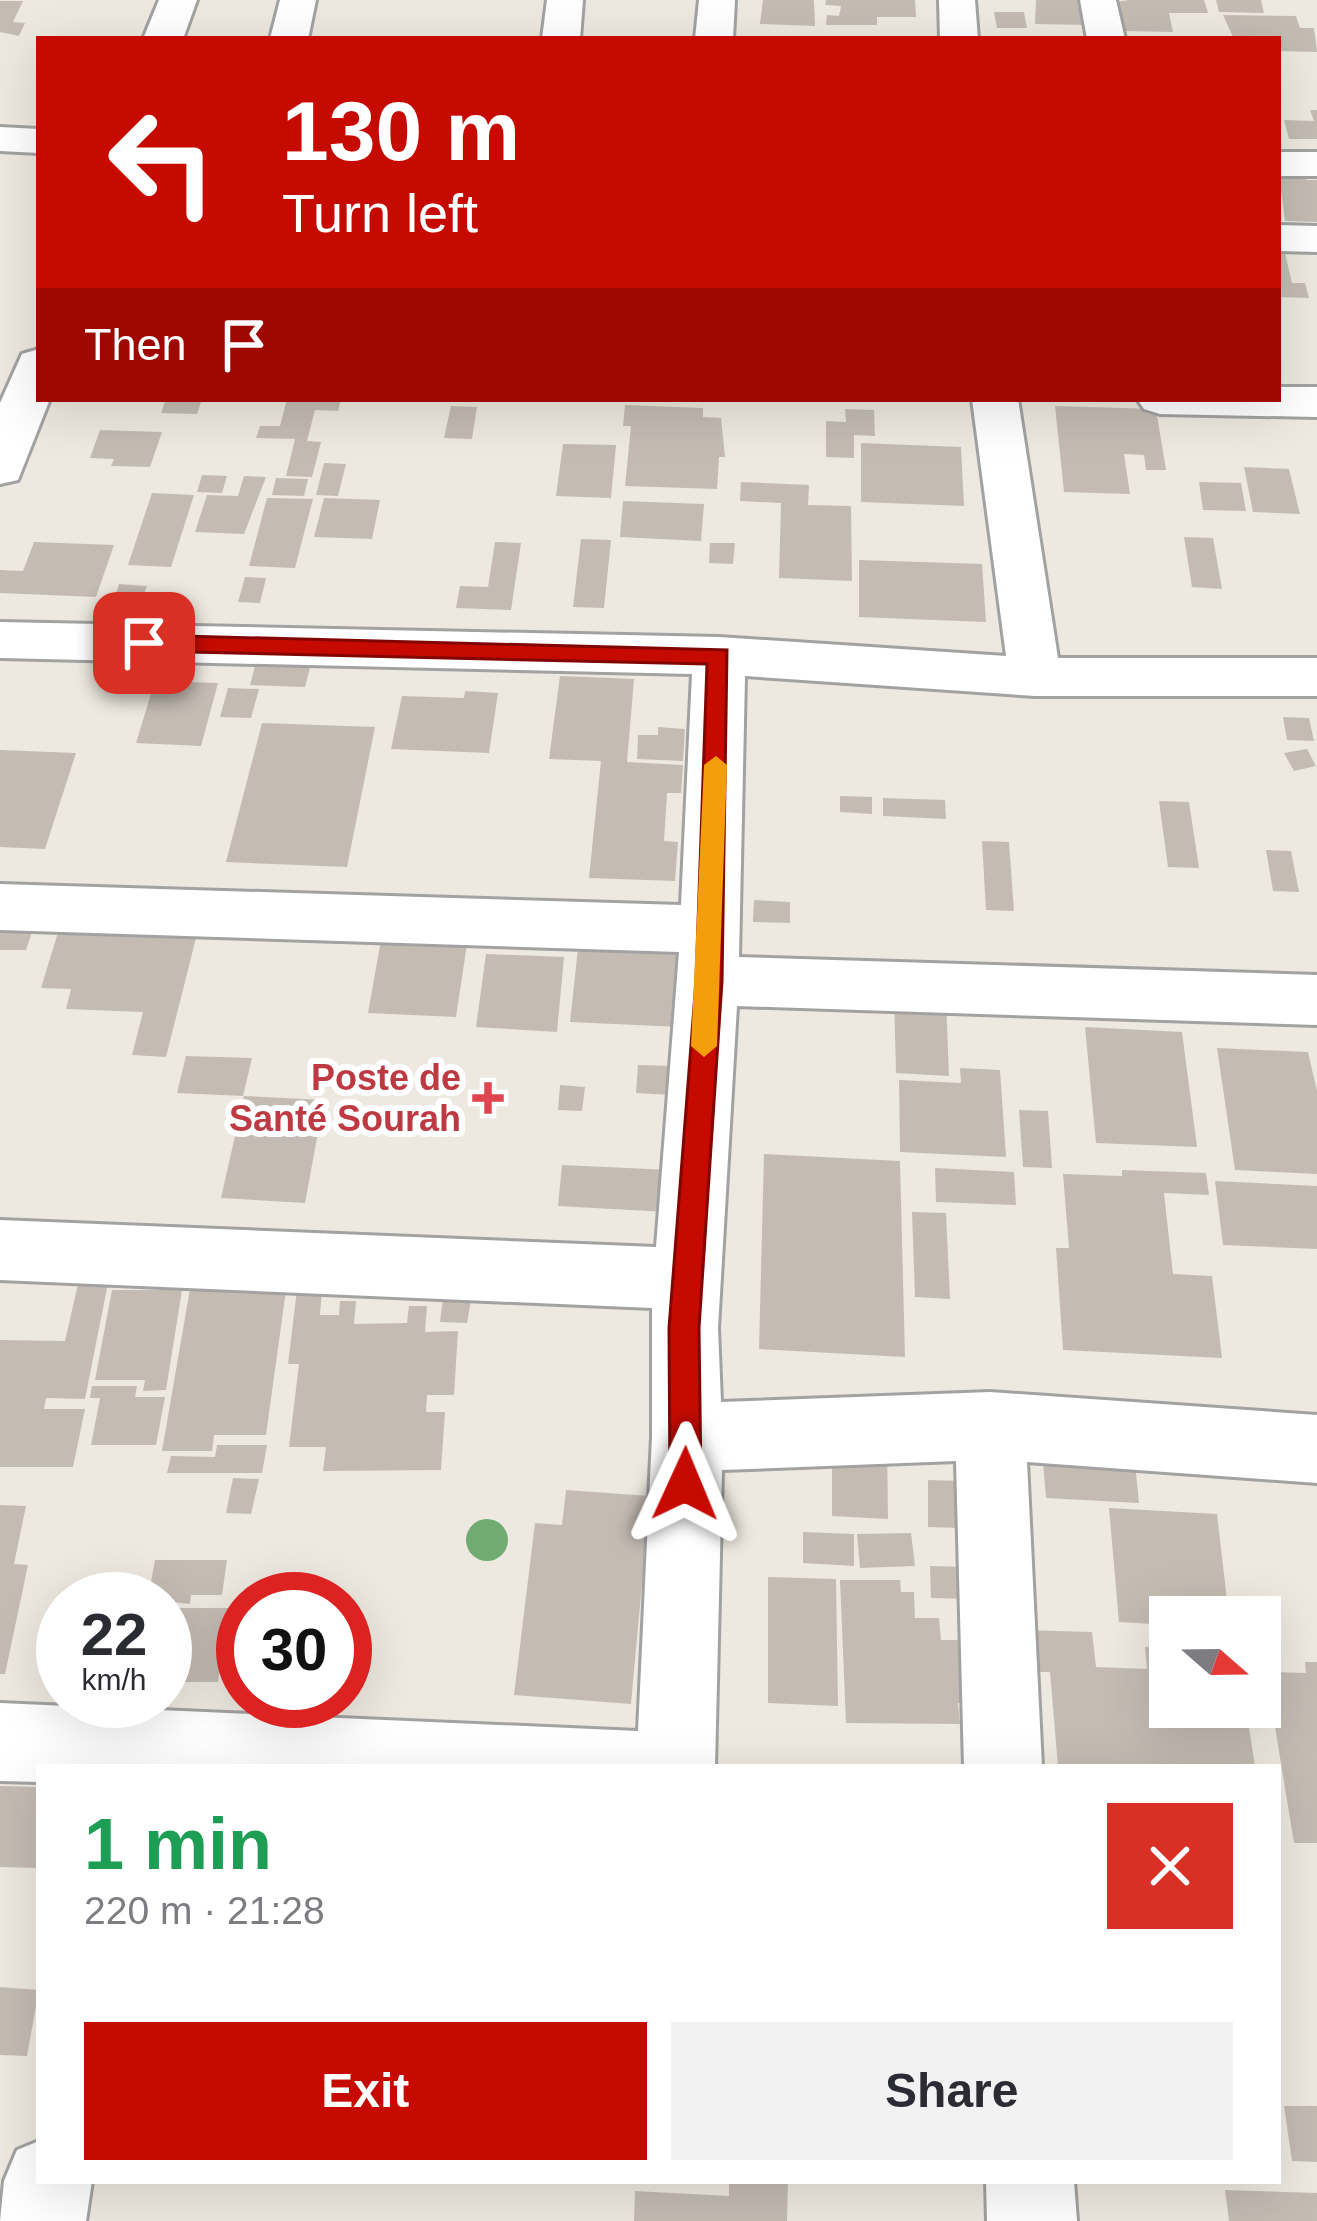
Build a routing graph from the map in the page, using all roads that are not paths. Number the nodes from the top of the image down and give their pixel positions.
1 (178, 0) edge
2 (298, 0) edge
3 (566, 0) edge
4 (717, 0) edge
5 (957, 0) edge
6 (1098, 0) edge
7 (164, 36) edge
8 (290, 36) edge
9 (561, 36) edge
10 (714, 36) edge
11 (958, 36) edge
12 (1105, 36) edge
13 (0, 140) edge
14 (36, 141) edge
15 (1281, 164) edge
16 (1317, 164) edge
17 (1281, 238) edge
18 (1317, 239) edge
19 (36, 375) edge
20 (1281, 401) edge
21 (995, 402) edge
22 (1317, 402) edge
23 (0, 468) edge
24 (0, 640) edge
25 (719, 656) junction
26 (1035, 677) junction
27 (1317, 677) edge
28 (0, 907) edge
29 (710, 955) junction
30 (1317, 1000) edge
31 (0, 1250) edge
32 (688, 1279) junction
33 (990, 1426) junction
34 (687, 1437) junction
35 (1317, 1449) edge
36 (0, 1742) edge
37 (126, 1757) edge
38 (480, 1764) edge
39 (676, 1764) edge
40 (1003, 1764) edge
41 (47, 2184) edge
42 (1030, 2184) edge
43 (41, 2221) edge
44 (1032, 2221) edge

1 - 7 street
2 - 8 street
3 - 9 street
4 - 10 street
5 - 11 street
6 - 12 street
13 - 14 street
15 - 16 street
17 - 18 street
19 - 23 street
20 - 22 street
21 - 26 street
24 - 25 street
25 - 26 street
25 - 29 street
26 - 27 street
28 - 29 street
29 - 30 street
29 - 32 street
31 - 32 street
32 - 34 street
33 - 34 street
33 - 35 street
33 - 40 street
34 - 39 street
36 - 37 street
37 - 38 street
41 - 43 street
42 - 44 street

